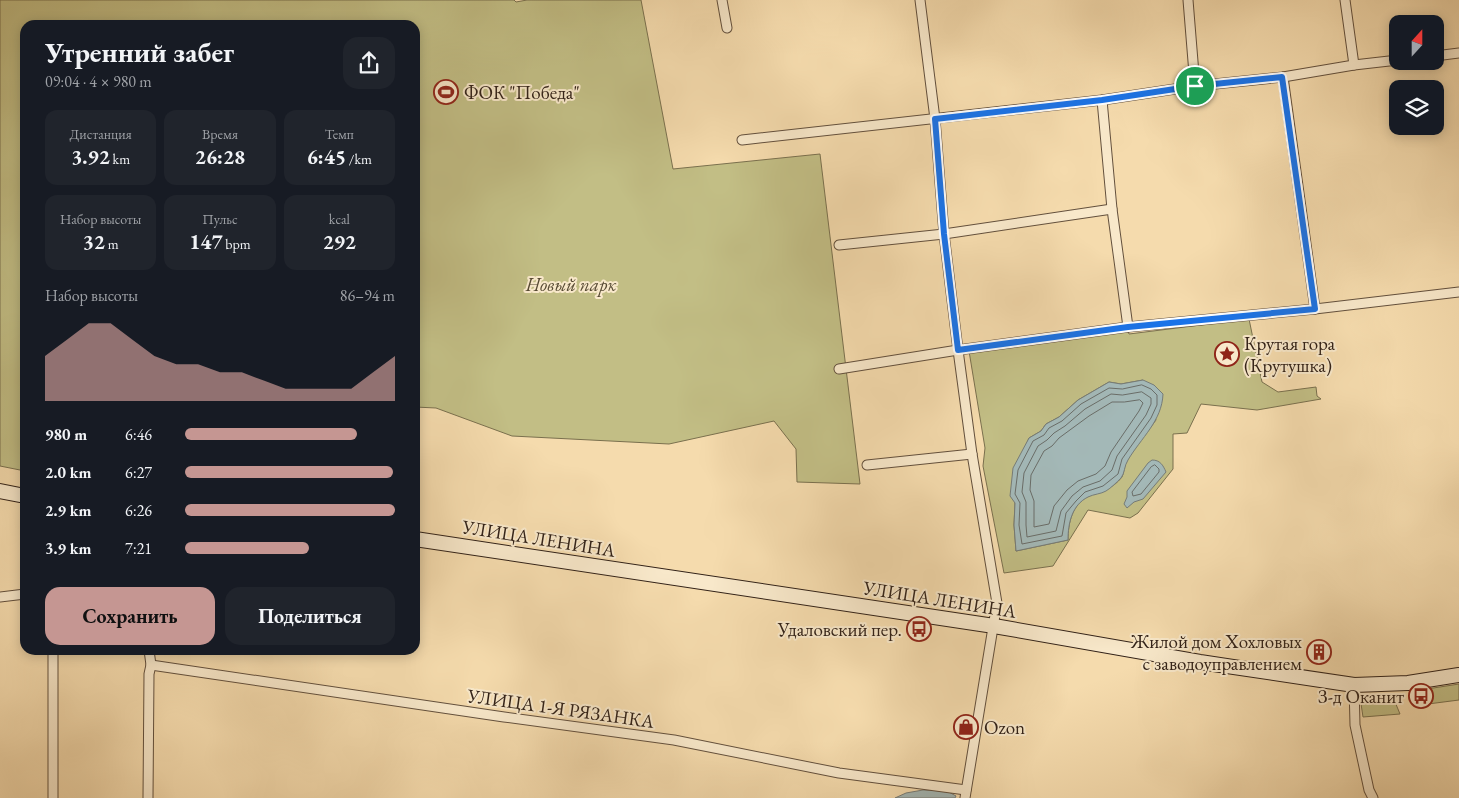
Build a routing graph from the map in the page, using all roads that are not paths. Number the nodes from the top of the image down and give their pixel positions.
1 (722, 0) edge
2 (920, 0) edge
3 (1188, 0) edge
4 (1345, 0) edge
5 (727, 28) dead end
6 (1459, 53) edge
7 (1444, 55) edge
8 (1389, 61) edge
9 (1354, 65) junction
10 (1282, 77) junction
11 (1195, 86) junction
12 (1102, 100) junction
13 (935, 119) junction
14 (742, 140) dead end
15 (1112, 209) junction
16 (944, 234) junction
17 (839, 245) dead end
18 (1459, 292) edge
19 (1315, 309) junction
20 (1128, 327) junction
21 (958, 350) junction
22 (839, 369) dead end
23 (972, 454) junction
24 (867, 464) dead end
25 (0, 491) edge
26 (20, 495) edge
27 (420, 539) edge
28 (20, 595) edge
29 (0, 597) edge
30 (994, 626) junction
31 (53, 655) edge
32 (150, 655) edge
33 (151, 665) junction
34 (1459, 675) edge
35 (1354, 685) junction
36 (966, 794) edge
37 (53, 798) edge
38 (148, 798) edge
39 (1373, 798) edge

1 - 5 street
2 - 13 street
3 - 11 street
4 - 9 street
6 - 7 street
8 - 9 street
9 - 10 street
10 - 11 street
10 - 19 street
11 - 12 street
12 - 13 street
12 - 15 street
13 - 14 street
13 - 16 street
15 - 16 street
15 - 20 street
16 - 17 street
16 - 21 street
18 - 19 street
19 - 20 street
20 - 21 street
21 - 22 street
21 - 23 street
23 - 24 street
23 - 30 street
25 - 26 street
27 - 30 street, УЛИЦА ЛЕНИНА
28 - 29 street
30 - 35 street, УЛИЦА ЛЕНИНА
30 - 36 street
31 - 37 street
32 - 33 street
33 - 36 street, УЛИЦА 1-Я РЯЗАНКА
33 - 38 street
34 - 35 street, УЛИЦА ЛЕНИНА
35 - 39 street

